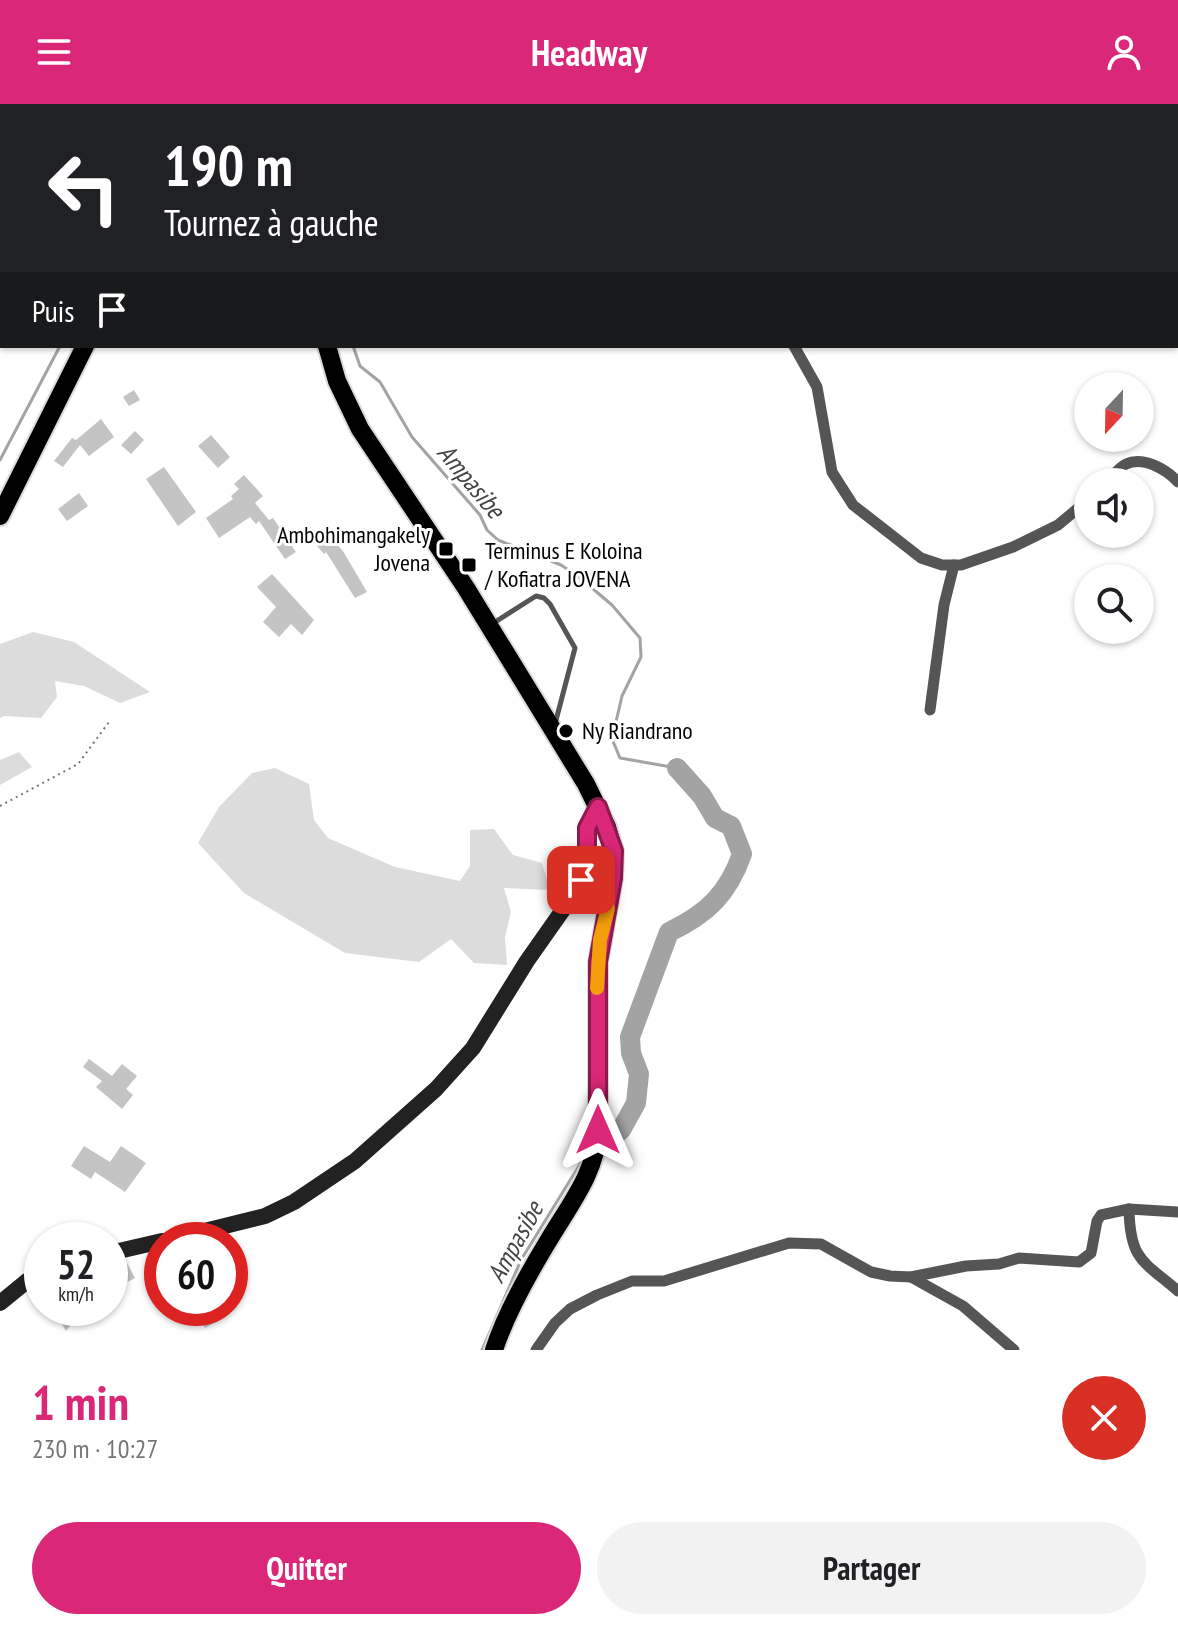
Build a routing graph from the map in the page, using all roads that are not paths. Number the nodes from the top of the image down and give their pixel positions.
1 (84, 348) edge
2 (328, 348) edge
3 (795, 348) edge
4 (1120, 468) edge
5 (1178, 482) edge
6 (1074, 512) edge
7 (0, 516) edge
8 (954, 565) junction
9 (489, 626) junction
10 (930, 710) dead end
11 (553, 733) junction
12 (598, 807) junction
13 (1129, 1209) junction
14 (1178, 1212) edge
15 (241, 1222) edge
16 (911, 1277) junction
17 (24, 1283) edge
18 (1178, 1291) edge
19 (0, 1303) edge
20 (494, 1350) edge
21 (536, 1350) edge
22 (1014, 1350) edge

1 - 7 main road
2 - 9 main road
3 - 8 street
4 - 5 street
6 - 8 street
8 - 10 street
9 - 11 main road
9 - 11 lane
11 - 12 main road
12 - 15 street
12 - 20 main road
13 - 14 street
13 - 16 street
13 - 18 street
16 - 21 street
16 - 22 street
17 - 19 street

